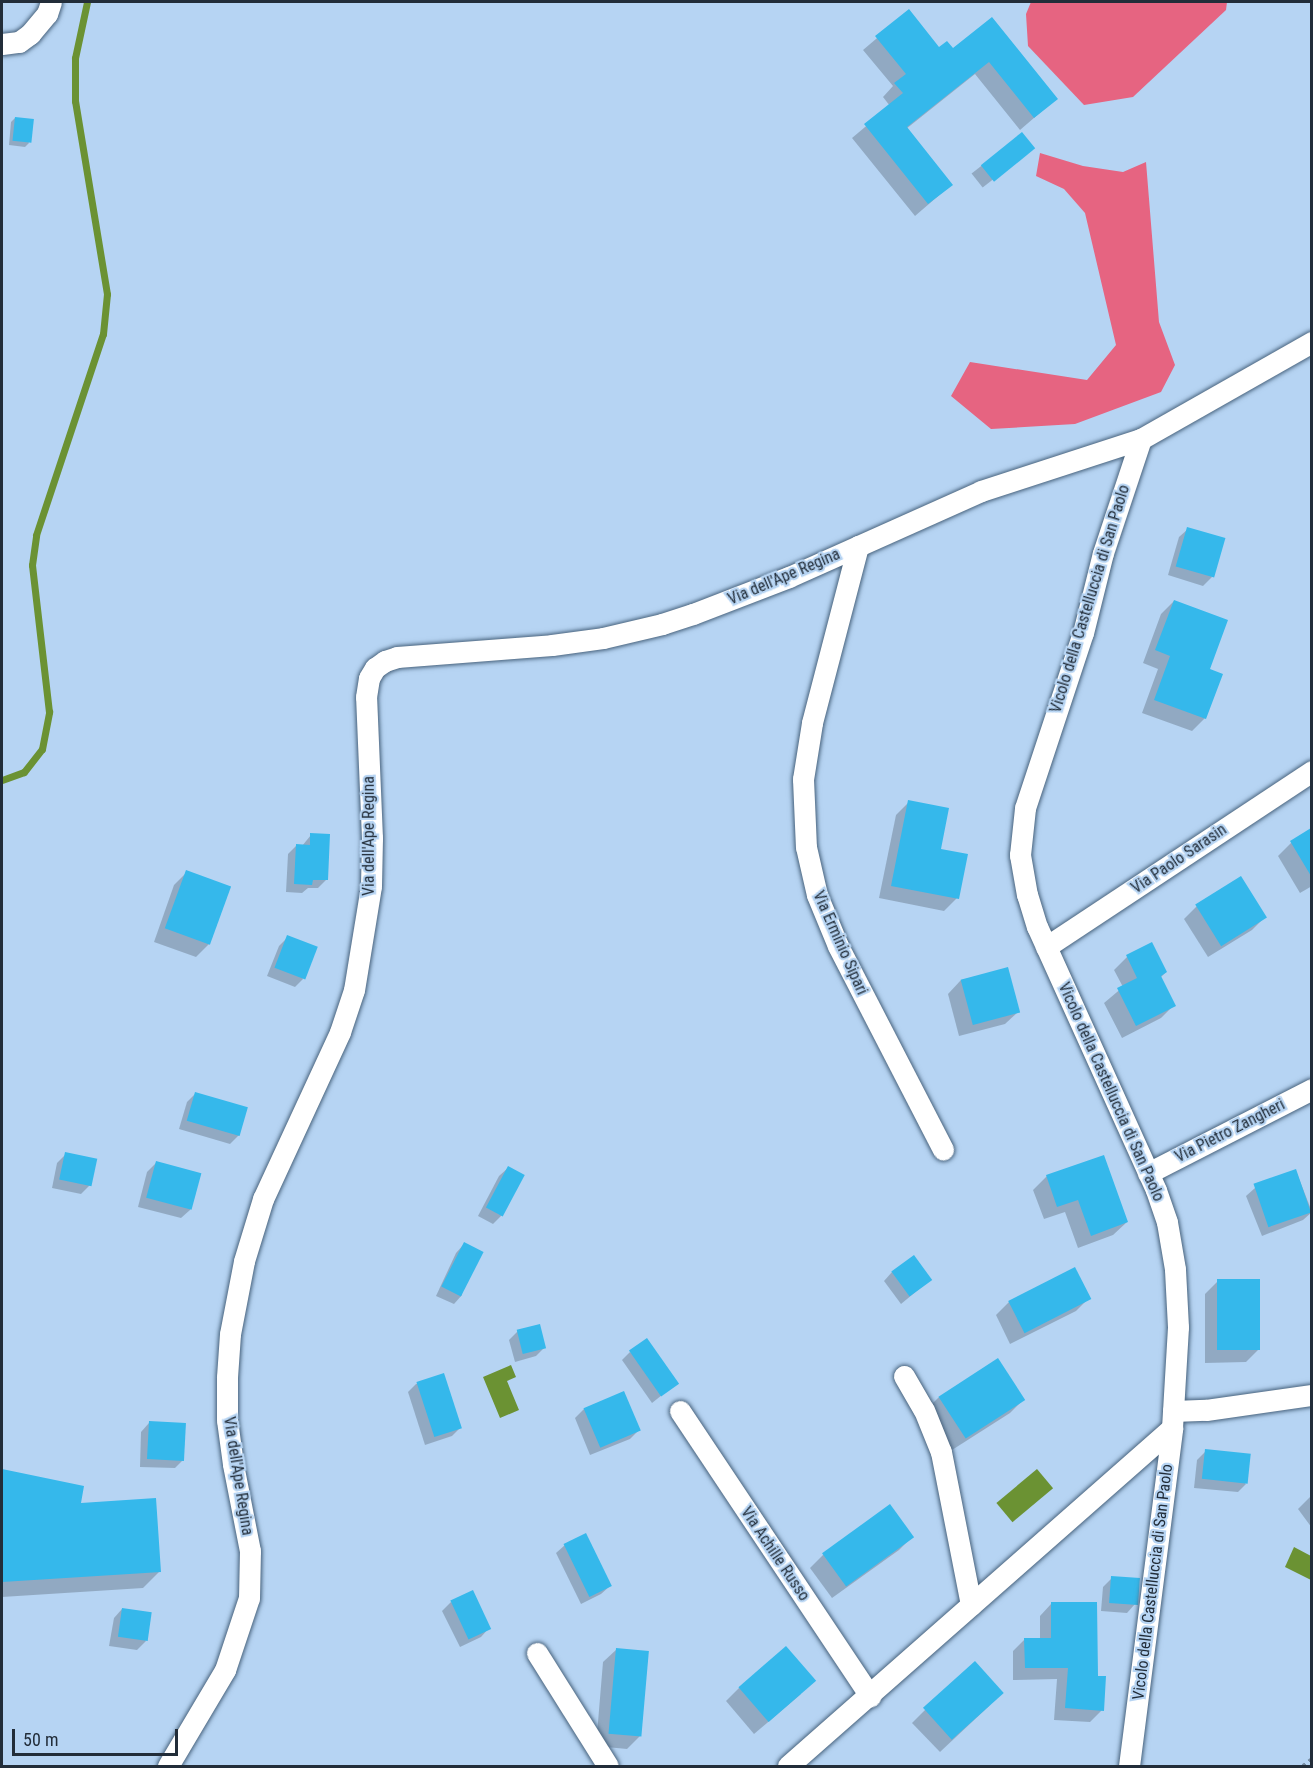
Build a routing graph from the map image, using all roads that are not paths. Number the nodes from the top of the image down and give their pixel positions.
1 (51, 2) edge
2 (2, 44) edge
3 (1311, 342) edge
4 (1141, 439) junction
5 (858, 546) junction
6 (1311, 771) edge
7 (1046, 947) junction
8 (1311, 1089) edge
9 (943, 1149) dead end
10 (1148, 1173) junction
11 (904, 1376) dead end
12 (1311, 1395) edge
13 (680, 1411) dead end
14 (1173, 1420) junction
15 (971, 1605) junction
16 (537, 1653) dead end
17 (870, 1696) junction
18 (168, 1767) edge
19 (608, 1767) edge
20 (788, 1767) edge
21 (1129, 1767) edge

1 - 2 street
3 - 4 street, Via dell'Ape Regina
4 - 5 street, Via dell'Ape Regina
4 - 7 street, Vicolo della Castelluccia di San Paolo
5 - 9 street, Via Erminio Sipari
5 - 18 street, Via dell'Ape Regina
6 - 7 street, Via Paolo Sarasin
7 - 10 street, Vicolo della Castelluccia di San Paolo
8 - 10 street, Via Pietro Zangheri
10 - 14 street, Vicolo della Castelluccia di San Paolo
11 - 15 street
12 - 14 street
13 - 17 street, Via Achille Russo
14 - 15 street
14 - 21 street, Vicolo della Castelluccia di San Paolo
15 - 17 street
16 - 19 street
17 - 20 street

